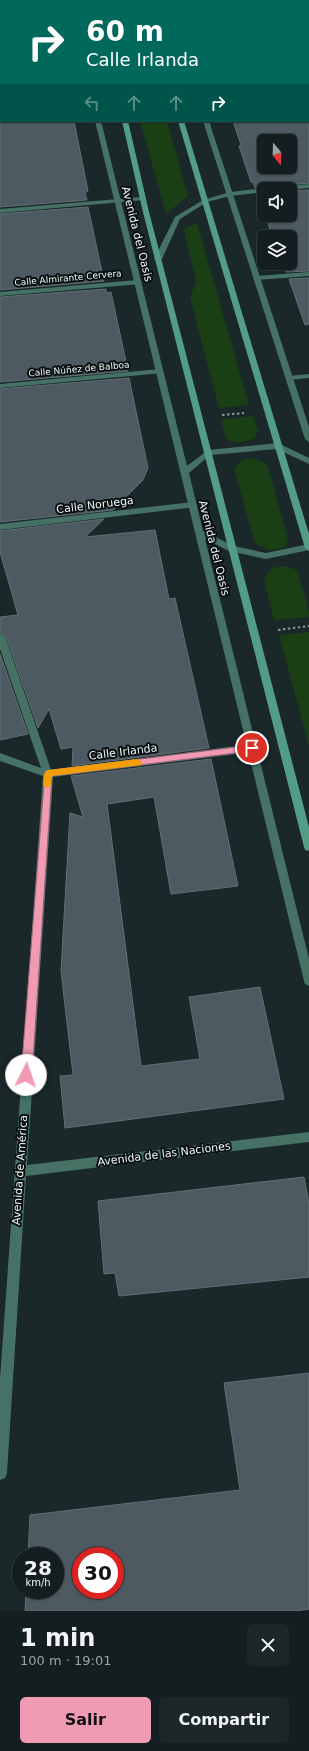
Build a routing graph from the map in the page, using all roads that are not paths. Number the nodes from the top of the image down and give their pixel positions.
1 (98, 122) edge
2 (125, 122) edge
3 (181, 122) edge
4 (206, 122) edge
5 (309, 186) edge
6 (297, 187) edge
7 (257, 191) edge
8 (230, 194) junction
9 (142, 199) junction
10 (118, 201) junction
11 (205, 201) junction
12 (0, 211) edge
13 (158, 259) junction
14 (309, 274) edge
15 (257, 278) junction
16 (138, 282) junction
17 (0, 294) edge
18 (160, 371) junction
19 (309, 376) edge
20 (289, 378) junction
21 (0, 386) edge
22 (309, 439) edge
23 (278, 446) junction
24 (208, 453) junction
25 (309, 461) edge
26 (185, 472) junction
27 (192, 505) junction
28 (0, 527) edge
29 (199, 533) junction
30 (309, 548) edge
31 (232, 549) junction
32 (0, 636) edge
33 (252, 748) junction
34 (0, 758) edge
35 (48, 774) junction
36 (309, 847) edge
37 (309, 981) edge
38 (309, 1137) edge
39 (20, 1170) junction
40 (0, 1473) edge

1 - 10 street, Avenida del Oasis
2 - 9 main road, Avenida del Oasis
3 - 11 main road
4 - 8 street
5 - 6 street
7 - 8 street
8 - 11 street
8 - 15 street
9 - 10 street
9 - 13 main road, Avenida del Oasis
10 - 12 street
10 - 16 street, Avenida del Oasis
11 - 13 street
11 - 23 main road
13 - 24 main road, Avenida del Oasis
14 - 15 street
15 - 20 street
16 - 17 street, Calle Almirante Cervera
16 - 18 street, Avenida del Oasis
18 - 21 street, Calle Núñez de Balboa
18 - 26 street, Avenida del Oasis
19 - 20 street
20 - 22 street
23 - 24 street
23 - 25 street
23 - 30 main road
24 - 26 street
24 - 31 main road, Avenida del Oasis
26 - 27 street, Avenida del Oasis
27 - 28 street, Calle Noruega
27 - 29 street, Avenida del Oasis
29 - 31 street
29 - 33 street, Avenida del Oasis
30 - 31 street
31 - 36 main road, Avenida del Oasis
32 - 35 street, Avenida de América
33 - 35 street, Calle Irlanda
33 - 37 street, Avenida del Oasis
34 - 35 street, Calle Irlanda
35 - 39 street, Avenida de América
38 - 39 street, Avenida de las Naciones
39 - 40 street, Avenida de América

